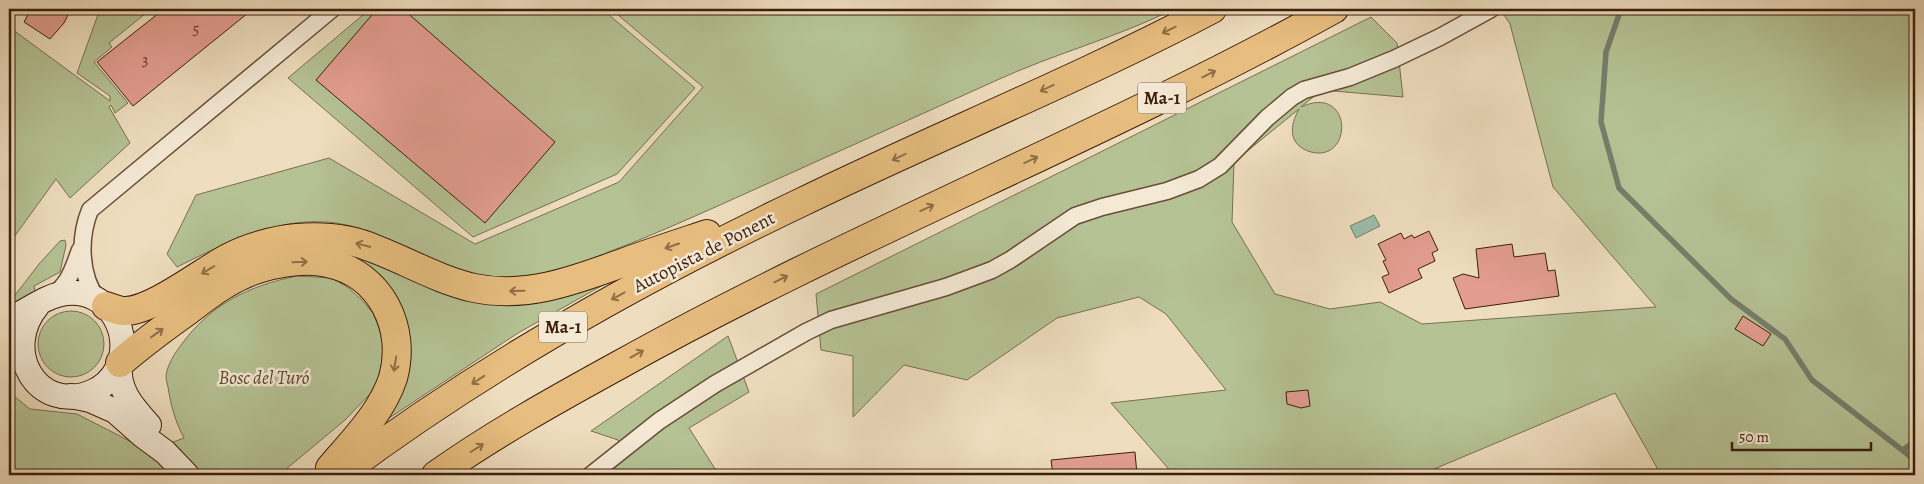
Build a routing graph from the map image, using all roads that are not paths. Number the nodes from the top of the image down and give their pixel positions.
1 (332, 9) edge
2 (1212, 9) edge
3 (1334, 9) edge
4 (1491, 9) edge
5 (801, 202) junction
6 (82, 243) junction
7 (45, 301) junction
8 (102, 303) junction
9 (9, 319) edge
10 (16, 357) edge
11 (120, 363) junction
12 (71, 396) junction
13 (165, 452) junction
14 (187, 475) edge
15 (324, 475) edge
16 (339, 475) edge
17 (436, 475) edge
18 (591, 475) edge

1 - 6 street
2 -> 5 highway, Autopista de Ponent / Ma-1
17 -> 3 highway, Ma-1
4 - 18 street
5 -> 8 highway
5 -> 16 highway, Autopista de Ponent / Ma-1
6 - 7 street
6 - 8 street
7 - 8 street
7 - 9 street
7 - 10 street
8 - 11 street
10 - 12 street
11 - 12 street
11 - 13 street
11 -> 15 highway
12 - 13 street
13 - 14 street

